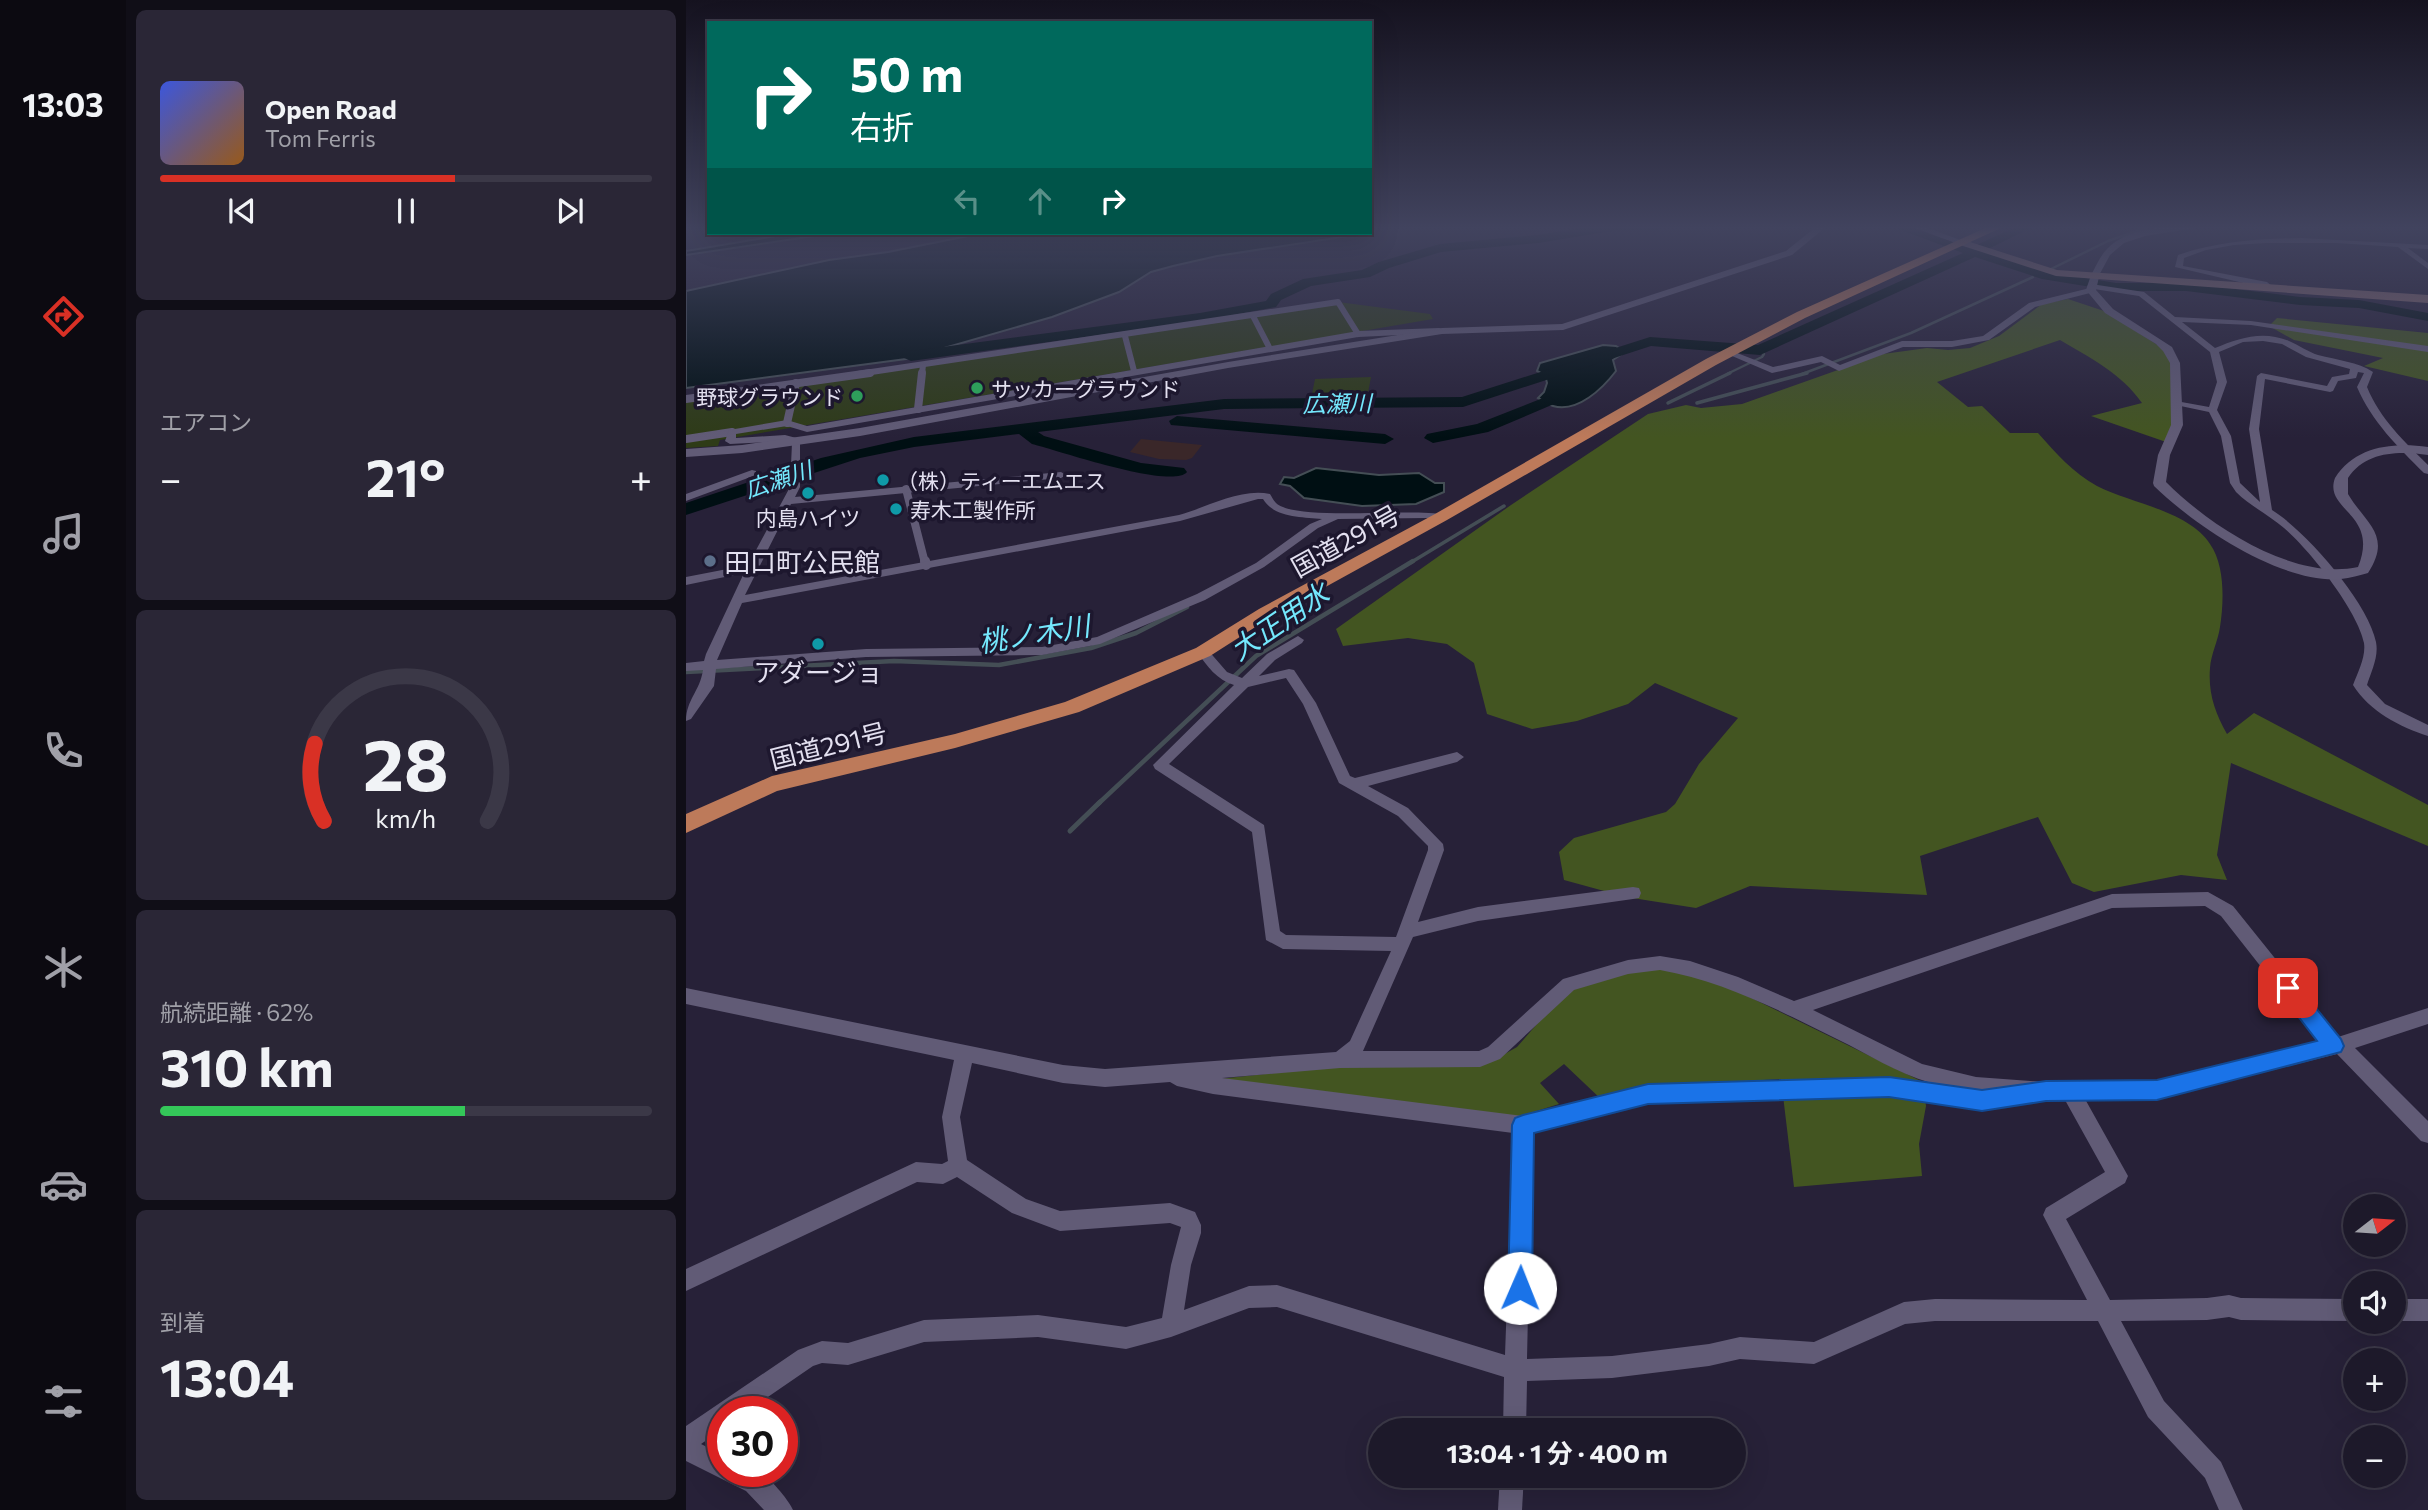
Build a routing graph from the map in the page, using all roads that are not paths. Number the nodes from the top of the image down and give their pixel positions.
1 (1657, 296) edge
2 (1844, 296) edge
3 (2056, 296) edge
4 (2100, 296) edge
5 (2142, 296) edge
6 (2392, 296) edge
7 (2428, 301) edge
8 (1253, 316) junction
9 (2174, 319) junction
10 (1442, 331) junction
11 (1358, 334) junction
12 (1125, 336) junction
13 (1270, 349) junction
14 (2428, 349) edge
15 (2214, 351) junction
16 (1741, 355) junction
17 (923, 365) junction
18 (2356, 366) junction
19 (1135, 371) junction
20 (796, 383) junction
21 (686, 399) edge
22 (2176, 404) junction
23 (918, 409) junction
24 (2212, 410) junction
25 (787, 423) junction
26 (732, 432) junction
27 (686, 439) edge
28 (797, 441) junction
29 (2405, 448) junction
30 (2428, 451) edge
31 (686, 453) edge
32 (2428, 471) edge
33 (752, 473) dead end
34 (1061, 475) dead end
35 (906, 489) junction
36 (686, 498) edge
37 (786, 501) junction
38 (2267, 510) junction
39 (1339, 516) junction
40 (1441, 517) junction
41 (926, 565) junction
42 (752, 568) junction
43 (2334, 575) junction
44 (686, 580) edge
45 (737, 600) junction
46 (1298, 640) dead end
47 (1203, 652) junction
48 (686, 658) edge
49 (712, 659) junction
50 (686, 667) edge
51 (1235, 681) junction
52 (686, 716) edge
53 (2428, 731) edge
54 (1457, 757) dead end
55 (1353, 784) junction
56 (686, 824) edge
57 (1633, 893) dead end
58 (1404, 938) junction
59 (690, 1002) edge
60 (1794, 1009) junction
61 (2428, 1016) edge
62 (2337, 1045) junction
63 (965, 1053) junction
64 (1340, 1060) junction
65 (1159, 1073) junction
66 (2046, 1091) junction
67 (2071, 1092) junction
68 (1523, 1125) junction
69 (2428, 1134) edge
70 (958, 1166) junction
71 (686, 1280) edge
72 (2106, 1310) junction
73 (2343, 1310) edge
74 (2406, 1310) edge
75 (2428, 1310) edge
76 (1171, 1326) junction
77 (1518, 1370) junction
78 (751, 1396) edge
79 (1515, 1418) edge
80 (707, 1426) edge
81 (686, 1440) edge
82 (686, 1449) edge
83 (707, 1459) edge
84 (758, 1487) edge
85 (1511, 1488) edge
86 (780, 1510) edge
87 (1510, 1510) edge
88 (2231, 1510) edge

1 - 10 street
2 - 16 highway, 国道291号
3 - 16 street
4 - 22 street
5 - 9 street
6 - 7 main road
8 - 11 street
8 - 12 street
8 - 13 street
9 - 14 street
9 - 15 street
10 - 11 street
10 - 28 street
11 - 13 street
12 - 17 street
12 - 19 street
13 - 19 street
15 - 18 street
15 - 24 street
16 - 40 highway, 国道291号
17 - 20 street
17 - 23 street
18 - 29 street
18 - 38 street
19 - 23 street
20 - 21 street
20 - 25 street
22 - 24 street
22 - 43 street
23 - 25 street
24 - 38 street
25 - 26 street
26 - 27 street
26 - 28 street
28 - 31 street
28 - 37 street
29 - 30 street
29 - 32 street
29 - 43 street
33 - 36 street
34 - 35 street
35 - 37 street
35 - 41 street
37 - 42 street
38 - 43 street
39 - 40 street
39 - 41 street
39 - 49 street
40 - 47 highway, 国道291号
41 - 45 street
42 - 44 street
42 - 45 street
43 - 53 street
45 - 49 street
46 - 51 street
47 - 51 street
47 - 56 highway, 国道291号
48 - 49 street
49 - 50 street
49 - 52 street
51 - 55 street
51 - 58 street
54 - 55 street
55 - 58 street
57 - 58 street
58 - 64 street
59 - 63 street
60 - 62 street
60 - 64 street
60 - 66 street
61 - 62 street
62 - 67 street
62 - 69 street
63 - 65 street
63 - 70 street
64 - 65 street
65 - 68 street
66 - 67 street
66 - 68 street
67 - 72 street
68 - 77 street
70 - 71 street
70 - 76 street
72 - 73 street
72 - 77 street
72 - 88 street
74 - 75 street
76 - 77 street
76 - 78 street
77 - 79 street
80 - 81 street
82 - 83 street
84 - 86 street
85 - 87 street

